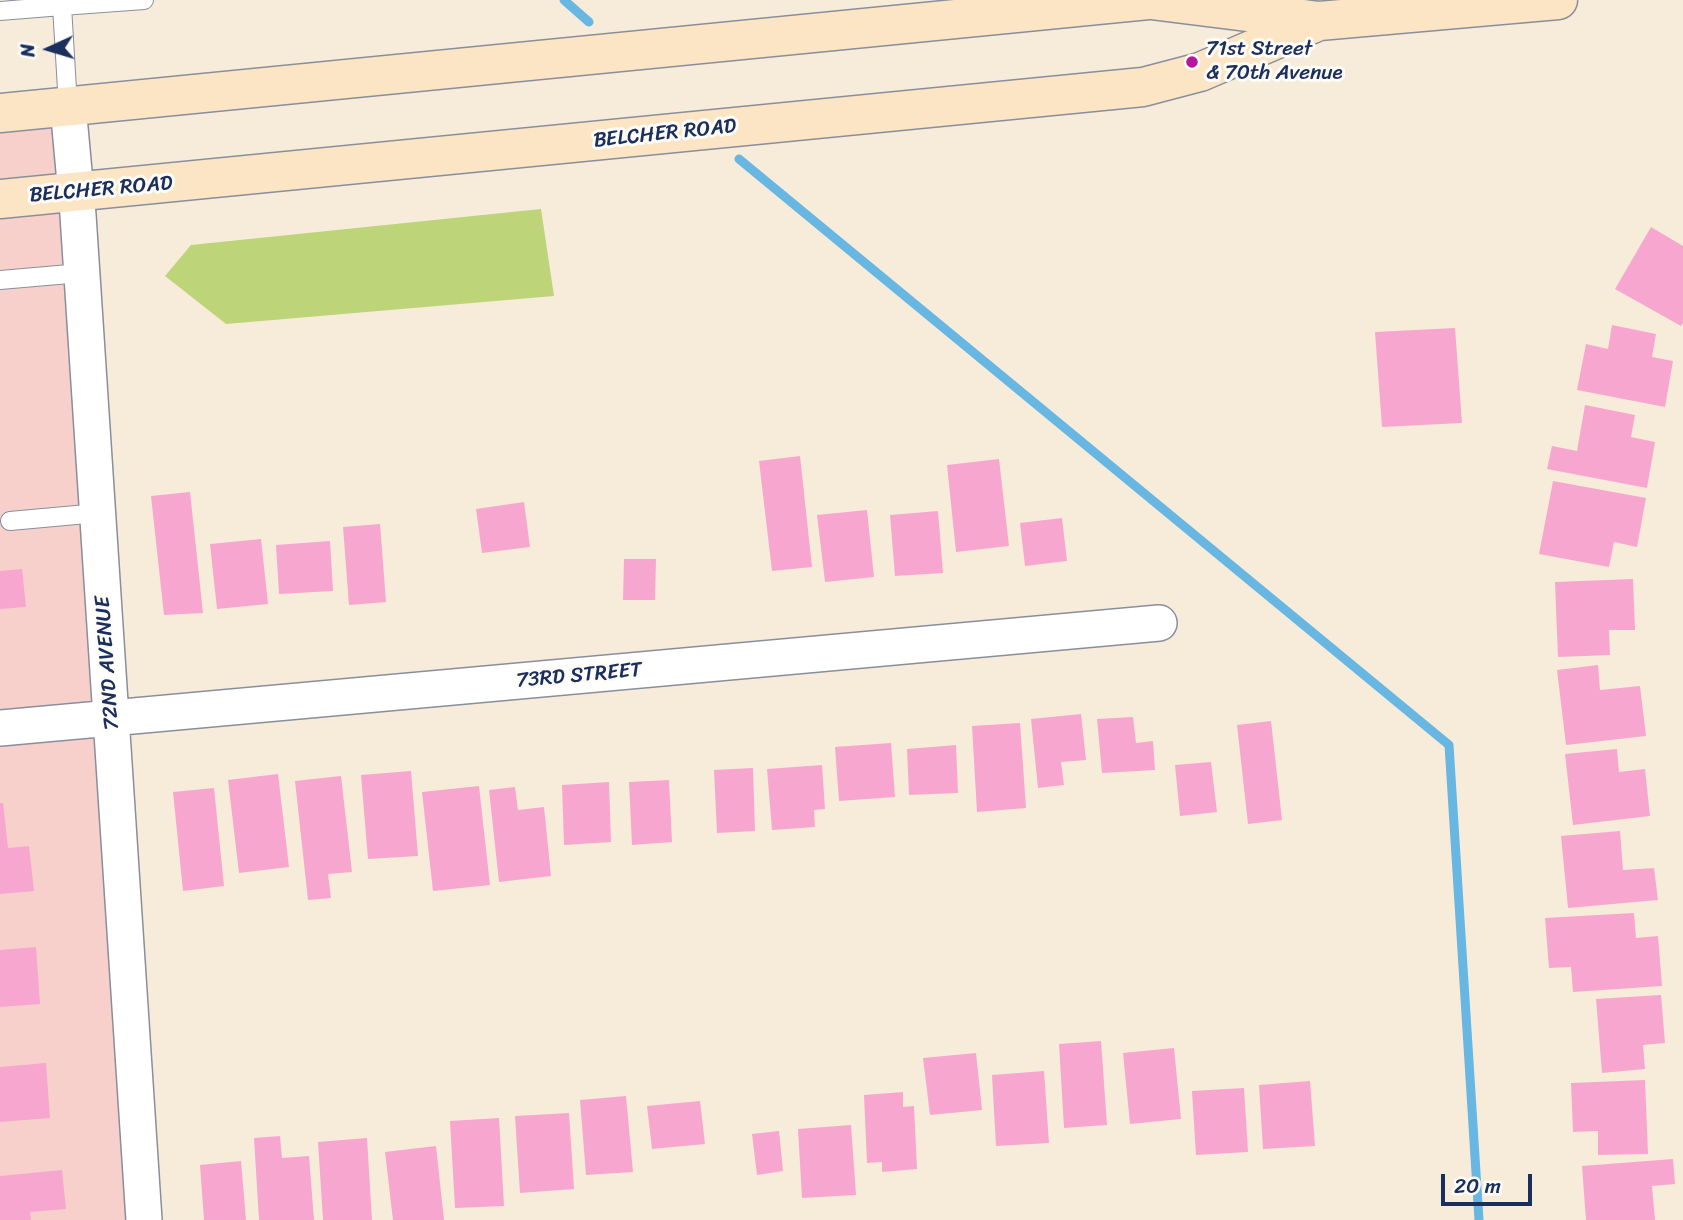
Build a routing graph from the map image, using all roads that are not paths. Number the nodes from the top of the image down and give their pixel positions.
1 (144, 0) edge
2 (1150, 0) edge
3 (1558, 0) edge
4 (62, 6) junction
5 (0, 10) edge
6 (1319, 21) junction
7 (68, 107) junction
8 (0, 113) edge
9 (76, 192) junction
10 (0, 199) edge
11 (81, 273) junction
12 (0, 280) edge
13 (97, 513) junction
14 (10, 521) dead end
15 (1159, 623) dead end
16 (111, 719) junction
17 (0, 729) edge
18 (144, 1220) edge

1 - 4 lane
2 - 6 main road, BELCHER ROAD
2 - 7 main road, BELCHER ROAD
3 - 6 main road, BELCHER ROAD
4 - 5 lane
4 - 7 lane
6 - 9 main road, BELCHER ROAD
7 - 8 main road, BELCHER ROAD
7 - 9 street, 72ND AVENUE
9 - 10 main road, BELCHER ROAD
9 - 11 street, 72ND AVENUE
11 - 12 lane
11 - 13 street, 72ND AVENUE
13 - 14 lane
13 - 16 street, 72ND AVENUE
15 - 16 street, 73RD STREET
16 - 17 street, 73RD STREET
16 - 18 street, 72ND AVENUE

